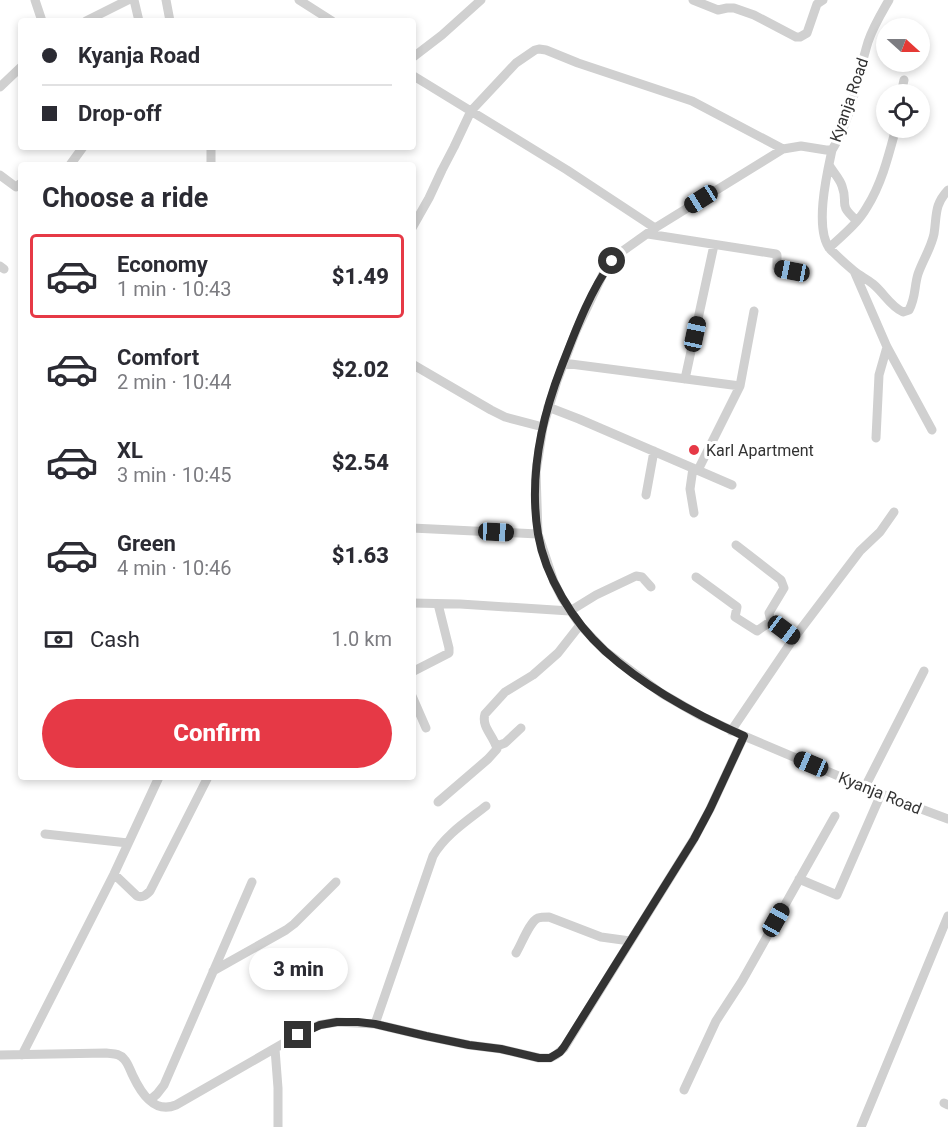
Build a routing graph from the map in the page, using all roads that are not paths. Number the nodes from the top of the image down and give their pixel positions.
1 (35, 0) edge
2 (127, 0) edge
3 (134, 0) edge
4 (166, 0) edge
5 (299, 0) edge
6 (481, 0) edge
7 (693, 0) edge
8 (889, 0) edge
9 (818, 1) edge
10 (41, 18) edge
11 (92, 18) edge
12 (138, 18) edge
13 (169, 18) edge
14 (327, 18) edge
15 (416, 55) edge
16 (18, 70) edge
17 (416, 77) edge
18 (904, 80) dead end
19 (903, 84) edge
20 (0, 87) edge
21 (471, 111) junction
22 (893, 138) edge
23 (783, 149) junction
24 (832, 150) junction
25 (829, 165) junction
26 (0, 175) edge
27 (18, 185) edge
28 (948, 190) edge
29 (856, 220) junction
30 (416, 221) edge
31 (652, 231) junction
32 (714, 245) junction
33 (829, 248) junction
34 (854, 271) junction
35 (804, 273) dead end
36 (754, 311) dead end
37 (887, 347) junction
38 (563, 363) junction
39 (416, 367) edge
40 (424, 372) junction
41 (416, 373) edge
42 (685, 379) junction
43 (740, 386) junction
44 (548, 407) junction
45 (543, 427) junction
46 (932, 430) dead end
47 (876, 438) dead end
48 (654, 451) junction
49 (696, 469) junction
50 (732, 485) dead end
51 (646, 495) dead end
52 (894, 512) dead end
53 (694, 513) dead end
54 (416, 528) edge
55 (538, 534) junction
56 (736, 545) dead end
57 (696, 577) dead end
58 (651, 587) dead end
59 (416, 603) edge
60 (438, 604) junction
61 (570, 611) junction
62 (771, 621) junction
63 (580, 625) junction
64 (794, 638) junction
65 (416, 670) edge
66 (924, 671) dead end
67 (416, 705) edge
68 (426, 728) dead end
69 (521, 728) dead end
70 (731, 730) junction
71 (744, 736) junction
72 (497, 746) junction
73 (158, 780) edge
74 (206, 780) edge
75 (865, 787) junction
76 (881, 794) junction
77 (438, 802) dead end
78 (486, 806) dead end
79 (835, 816) dead end
80 (948, 819) edge
81 (45, 834) dead end
82 (128, 843) junction
83 (114, 874) junction
84 (799, 879) junction
85 (252, 882) dead end
86 (336, 882) dead end
87 (948, 916) edge
88 (630, 941) junction
89 (516, 953) dead end
90 (213, 972) junction
91 (375, 1024) junction
92 (275, 1048) junction
93 (0, 1055) edge
94 (22, 1055) junction
95 (684, 1090) dead end
96 (150, 1100) junction
97 (278, 1127) edge
98 (861, 1127) edge

1 - 10 street
2 - 11 street
3 - 12 street
4 - 13 street
5 - 14 street
6 - 15 street
7 - 9 street
8 - 24 street, Kyanja Road
16 - 20 street
17 - 21 street
18 - 19 street
21 - 23 street
21 - 30 street
21 - 31 street
22 - 29 street
23 - 24 street, Kyanja Road
23 - 31 street, Kyanja Road
24 - 25 street
25 - 29 street
25 - 33 street
26 - 27 street
28 - 34 street
29 - 33 street
31 - 32 street
31 - 38 street, Kyanja Road
32 - 35 street
32 - 42 street
33 - 34 street
34 - 37 street
36 - 43 street
37 - 46 street
37 - 47 street
38 - 42 street
38 - 44 street, Kyanja Road
39 - 40 street
40 - 41 street
40 - 45 street
42 - 43 street
43 - 49 street
44 - 45 street, Kyanja Road
44 - 48 street
45 - 55 street, Kyanja Road
48 - 49 street
48 - 51 street
49 - 50 street
49 - 53 street
52 - 64 street
54 - 55 street
55 - 61 street, Kyanja Road
56 - 62 street
57 - 62 street
58 - 61 street
59 - 60 street
60 - 61 street
60 - 65 street
61 - 63 street, Kyanja Road
62 - 64 street
63 - 70 street, Kyanja Road
63 - 72 street
64 - 70 street
66 - 75 street
67 - 68 street
69 - 72 street
70 - 71 street, Kyanja Road
71 - 75 street, Kyanja Road
71 - 88 street
72 - 77 street
73 - 82 street
74 - 83 street
75 - 76 street, Kyanja Road
76 - 80 street, Kyanja Road
76 - 84 street
78 - 91 street
79 - 84 street
81 - 82 street
82 - 83 street
83 - 94 street
84 - 95 street
85 - 90 street
86 - 90 street
87 - 98 street
88 - 89 street
88 - 91 street
90 - 96 street
91 - 92 street
92 - 96 street
92 - 97 street
93 - 94 street
94 - 96 street

